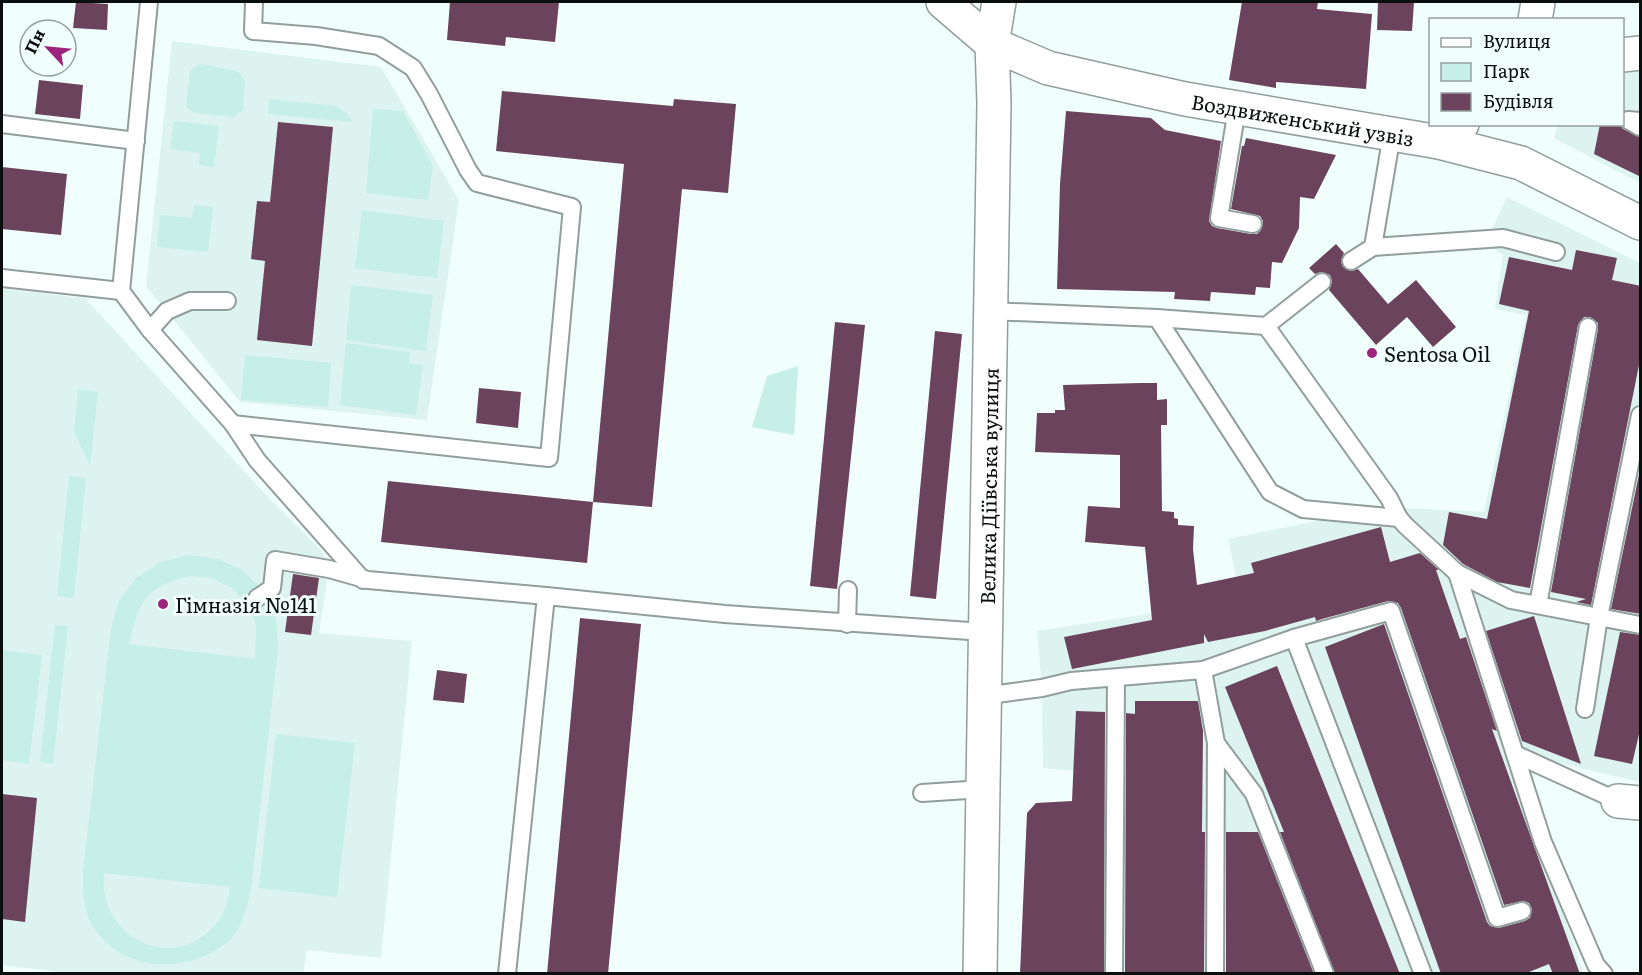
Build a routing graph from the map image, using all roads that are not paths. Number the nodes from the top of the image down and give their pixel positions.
1 (149, 2) edge
2 (254, 2) edge
3 (943, 2) edge
4 (999, 2) edge
5 (1538, 2) edge
6 (1534, 18) edge
7 (992, 44) junction
8 (1641, 54) edge
9 (1624, 55) edge
10 (1237, 109) junction
11 (1641, 121) edge
12 (2, 124) edge
13 (1641, 127) edge
14 (1450, 133) edge
15 (1392, 134) junction
16 (136, 141) junction
17 (1641, 223) edge
18 (1253, 224) dead end
19 (1373, 246) junction
20 (1557, 252) dead end
21 (1351, 261) dead end
22 (2, 278) edge
23 (1322, 282) dead end
24 (121, 291) junction
25 (227, 301) dead end
26 (990, 311) junction
27 (1157, 318) junction
28 (1266, 326) junction
29 (1588, 327) dead end
30 (150, 330) junction
31 (1641, 415) edge
32 (232, 424) junction
33 (1399, 518) junction
34 (1457, 573) junction
35 (363, 580) junction
36 (848, 590) dead end
37 (546, 596) junction
38 (257, 598) dead end
39 (1538, 605) junction
40 (1599, 617) junction
41 (846, 624) junction
42 (1641, 625) edge
43 (984, 633) junction
44 (1294, 638) junction
45 (1203, 670) junction
46 (1116, 678) junction
47 (983, 696) junction
48 (1585, 710) dead end
49 (1216, 743) junction
50 (1515, 754) junction
51 (982, 789) junction
52 (922, 794) dead end
53 (1629, 802) edge
54 (1522, 911) dead end
55 (507, 974) edge
56 (980, 974) edge
57 (1114, 974) edge
58 (1215, 974) edge
59 (1325, 974) edge
60 (1423, 974) edge
61 (1604, 974) edge

1 - 16 lane
2 - 32 lane
3 - 7 street, Воздвиженський узвіз
4 - 7 street, Велика Діївська вулиця
5 - 6 street
7 - 10 street, Воздвиженський узвіз
7 - 26 street, Велика Діївська вулиця
8 - 9 street
10 - 15 street, Воздвиженський узвіз
10 - 18 lane
11 - 13 lane
12 - 16 lane
14 - 15 street, Воздвиженський узвіз
14 - 17 street, Воздвиженський узвіз
15 - 19 lane
16 - 24 lane
19 - 20 lane
19 - 21 lane
22 - 24 lane
23 - 28 lane
24 - 30 lane
25 - 30 lane
26 - 27 lane
26 - 43 street, Велика Діївська вулиця
27 - 28 lane
27 - 33 lane
28 - 33 lane
29 - 39 lane
30 - 32 lane
31 - 40 lane
32 - 35 lane
33 - 34 lane
34 - 39 lane
34 - 50 lane
35 - 37 lane
35 - 38 lane
36 - 41 lane
37 - 41 lane
37 - 55 lane
39 - 40 lane
40 - 42 lane
40 - 48 lane
41 - 43 lane
43 - 47 street, Велика Діївська вулиця
44 - 45 lane
44 - 54 lane
44 - 60 lane
45 - 46 lane
45 - 49 lane
46 - 47 lane
46 - 57 lane
47 - 51 street, Велика Діївська вулиця
49 - 58 lane
49 - 59 lane
50 - 53 lane
50 - 61 lane
51 - 52 lane
51 - 56 street, Велика Діївська вулиця

